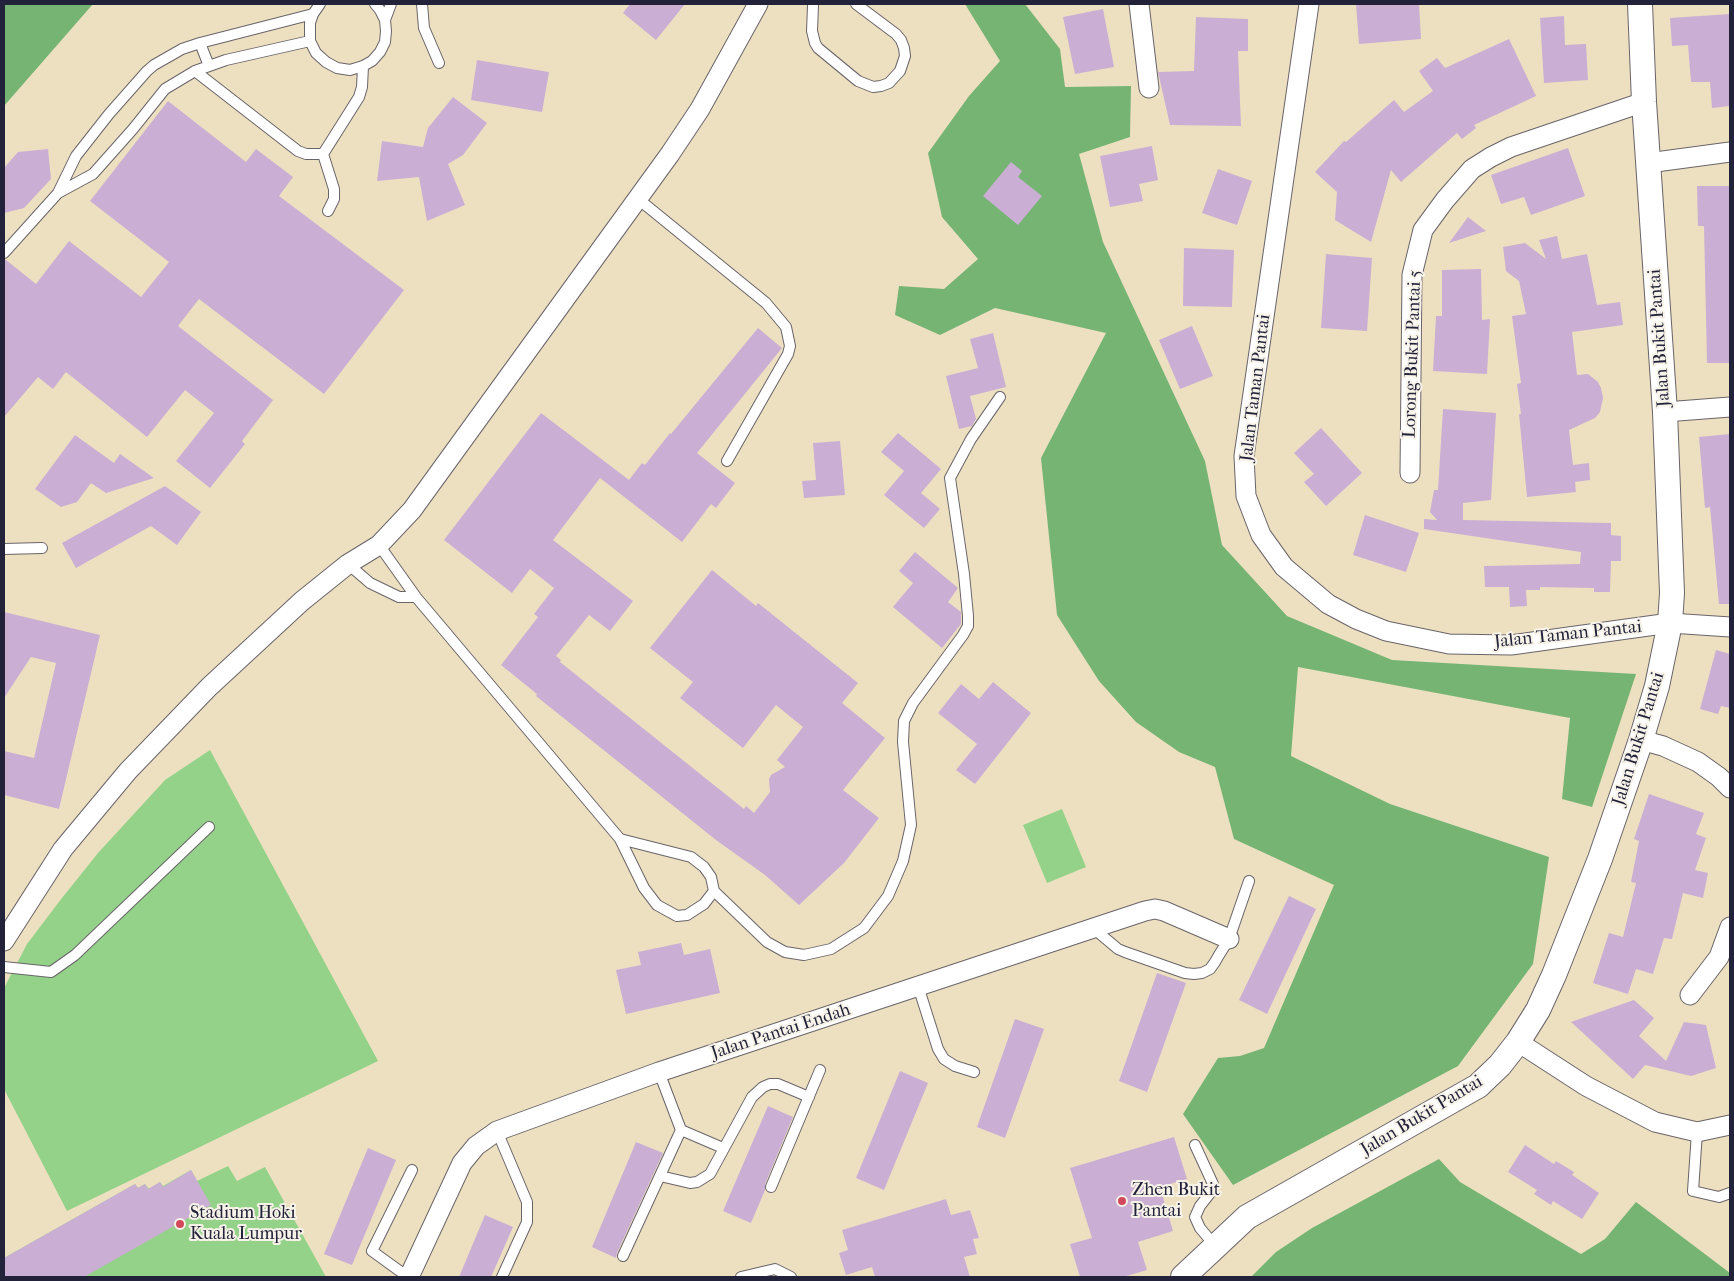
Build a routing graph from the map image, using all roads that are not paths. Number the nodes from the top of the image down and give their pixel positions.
1 (320, 4) edge
2 (375, 4) edge
3 (391, 4) edge
4 (422, 4) edge
5 (758, 4) edge
6 (814, 4) edge
7 (856, 4) edge
8 (1139, 4) edge
9 (1309, 4) edge
10 (1640, 4) edge
11 (312, 14) junction
12 (385, 20) junction
13 (310, 42) junction
14 (200, 43) junction
15 (440, 63) dead end
16 (209, 66) junction
17 (363, 66) junction
18 (195, 71) junction
19 (1150, 88) dead end
20 (1644, 102) junction
21 (1730, 152) edge
22 (323, 154) junction
23 (1648, 163) junction
24 (58, 193) junction
25 (637, 198) junction
26 (328, 211) dead end
27 (4, 253) edge
28 (1000, 397) dead end
29 (1730, 407) edge
30 (1665, 412) junction
31 (727, 461) dead end
32 (1410, 473) dead end
33 (379, 545) junction
34 (42, 548) dead end
35 (4, 549) edge
36 (348, 564) junction
37 (416, 597) junction
38 (1670, 623) junction
39 (1730, 627) edge
40 (1641, 740) junction
41 (1730, 788) edge
42 (209, 827) dead end
43 (620, 838) junction
44 (1249, 881) dead end
45 (714, 891) junction
46 (1730, 927) edge
47 (1094, 928) junction
48 (1229, 939) junction
49 (4, 941) edge
50 (4, 967) edge
51 (918, 986) junction
52 (1690, 995) dead end
53 (1518, 1042) junction
54 (820, 1070) dead end
55 (659, 1072) junction
56 (974, 1072) dead end
57 (809, 1097) junction
58 (1730, 1125) edge
59 (681, 1130) junction
60 (497, 1131) junction
61 (1697, 1132) junction
62 (1195, 1145) dead end
63 (723, 1148) junction
64 (412, 1170) dead end
65 (660, 1176) junction
66 (771, 1187) dead end
67 (1730, 1193) edge
68 (1216, 1247) junction
69 (624, 1256) dead end
70 (408, 1277) edge
71 (502, 1277) edge
72 (741, 1277) edge
73 (791, 1277) edge
74 (1183, 1277) edge

1 - 11 lane
2 - 12 lane
3 - 12 lane
4 - 15 lane
5 - 25 street
6 - 7 lane
8 - 19 street
9 - 38 street, Jalan Taman Pantai
10 - 20 street, Jalan Bukit Pantai
11 - 13 lane
11 - 14 lane
12 - 17 lane
13 - 16 lane
13 - 17 lane
14 - 16 lane
14 - 24 lane
16 - 18 lane
17 - 22 lane
18 - 22 lane
18 - 24 lane
20 - 23 street, Jalan Bukit Pantai
20 - 32 street, Lorong Bukit Pantai 5
21 - 23 street
22 - 26 lane
23 - 30 street, Jalan Bukit Pantai
24 - 27 lane
25 - 31 lane
25 - 33 street
28 - 45 lane
29 - 30 street
30 - 38 street, Jalan Bukit Pantai
33 - 36 street
33 - 37 lane
34 - 35 lane
36 - 37 lane
36 - 49 street
37 - 43 lane
38 - 39 street, Jalan Taman Pantai
38 - 40 street, Jalan Bukit Pantai
40 - 41 street
40 - 53 street, Jalan Bukit Pantai
42 - 50 lane
43 - 45 lane
43 - 45 lane
44 - 48 lane
46 - 52 street
47 - 48 street, Jalan Pantai Endah
47 - 48 lane
47 - 51 street, Jalan Pantai Endah
51 - 55 street, Jalan Pantai Endah
51 - 56 lane
53 - 61 street
53 - 68 street, Jalan Bukit Pantai
54 - 57 lane
55 - 59 lane
55 - 60 street, Jalan Pantai Endah
57 - 63 lane
57 - 66 lane
58 - 61 street
59 - 63 lane
59 - 65 lane
60 - 70 street, Jalan Pantai Endah
60 - 71 lane
61 - 67 lane
62 - 68 lane
63 - 65 lane
64 - 70 lane
65 - 69 lane
68 - 74 street, Jalan Bukit Pantai
72 - 73 lane

